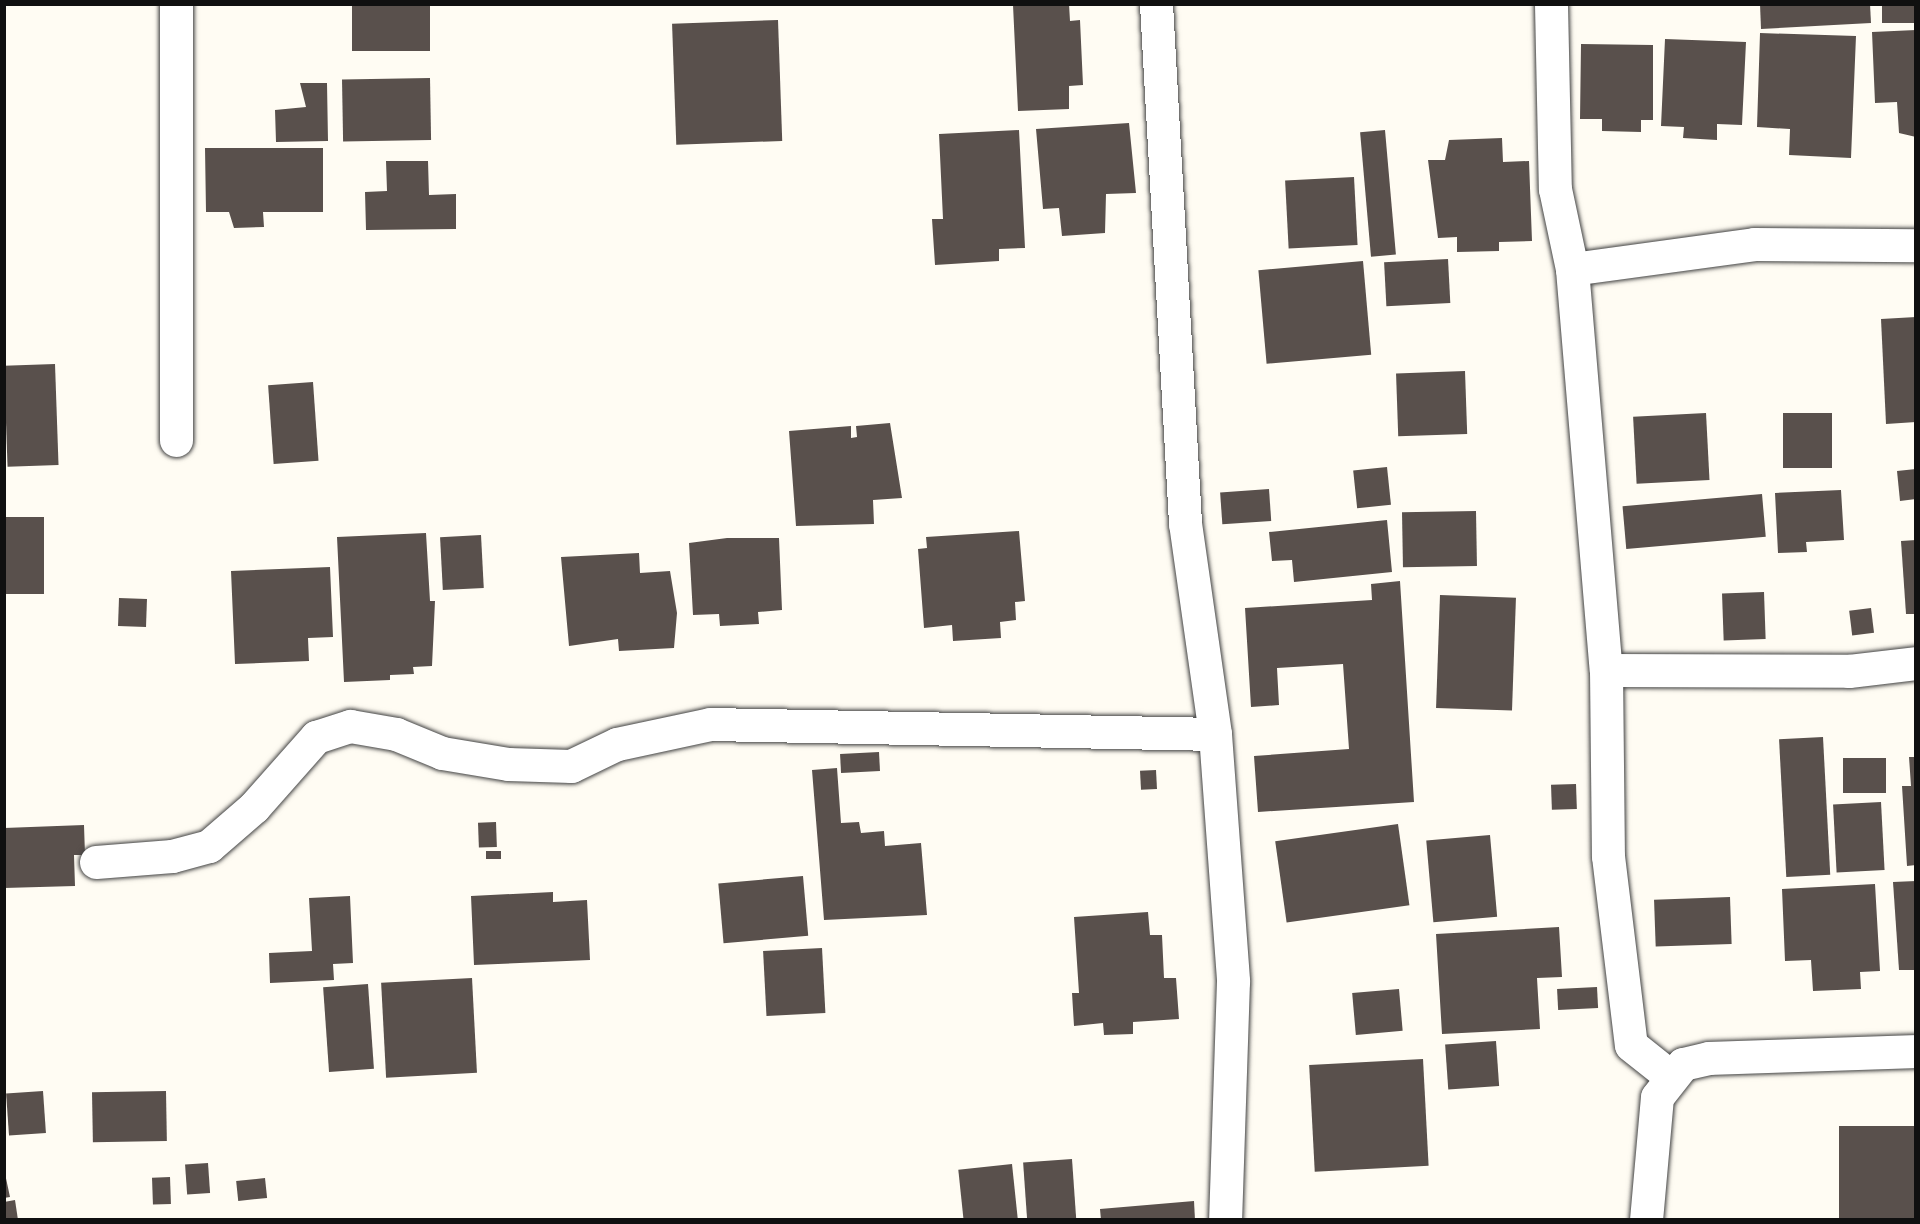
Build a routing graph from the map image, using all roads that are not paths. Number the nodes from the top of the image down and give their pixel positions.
1 (176, 4) edge
2 (1156, 4) edge
3 (1551, 4) edge
4 (1916, 245) edge
5 (1572, 269) junction
6 (176, 440) dead end
7 (1916, 663) edge
8 (1606, 670) junction
9 (1215, 734) junction
10 (96, 862) dead end
11 (1916, 1051) edge
12 (1670, 1076) junction
13 (1226, 1220) edge
14 (1646, 1220) edge

1 - 6 street
2 - 9 street
3 - 5 street
4 - 5 street
5 - 8 street
7 - 8 street
8 - 12 street
9 - 10 street
9 - 13 street
11 - 12 street
12 - 14 street

